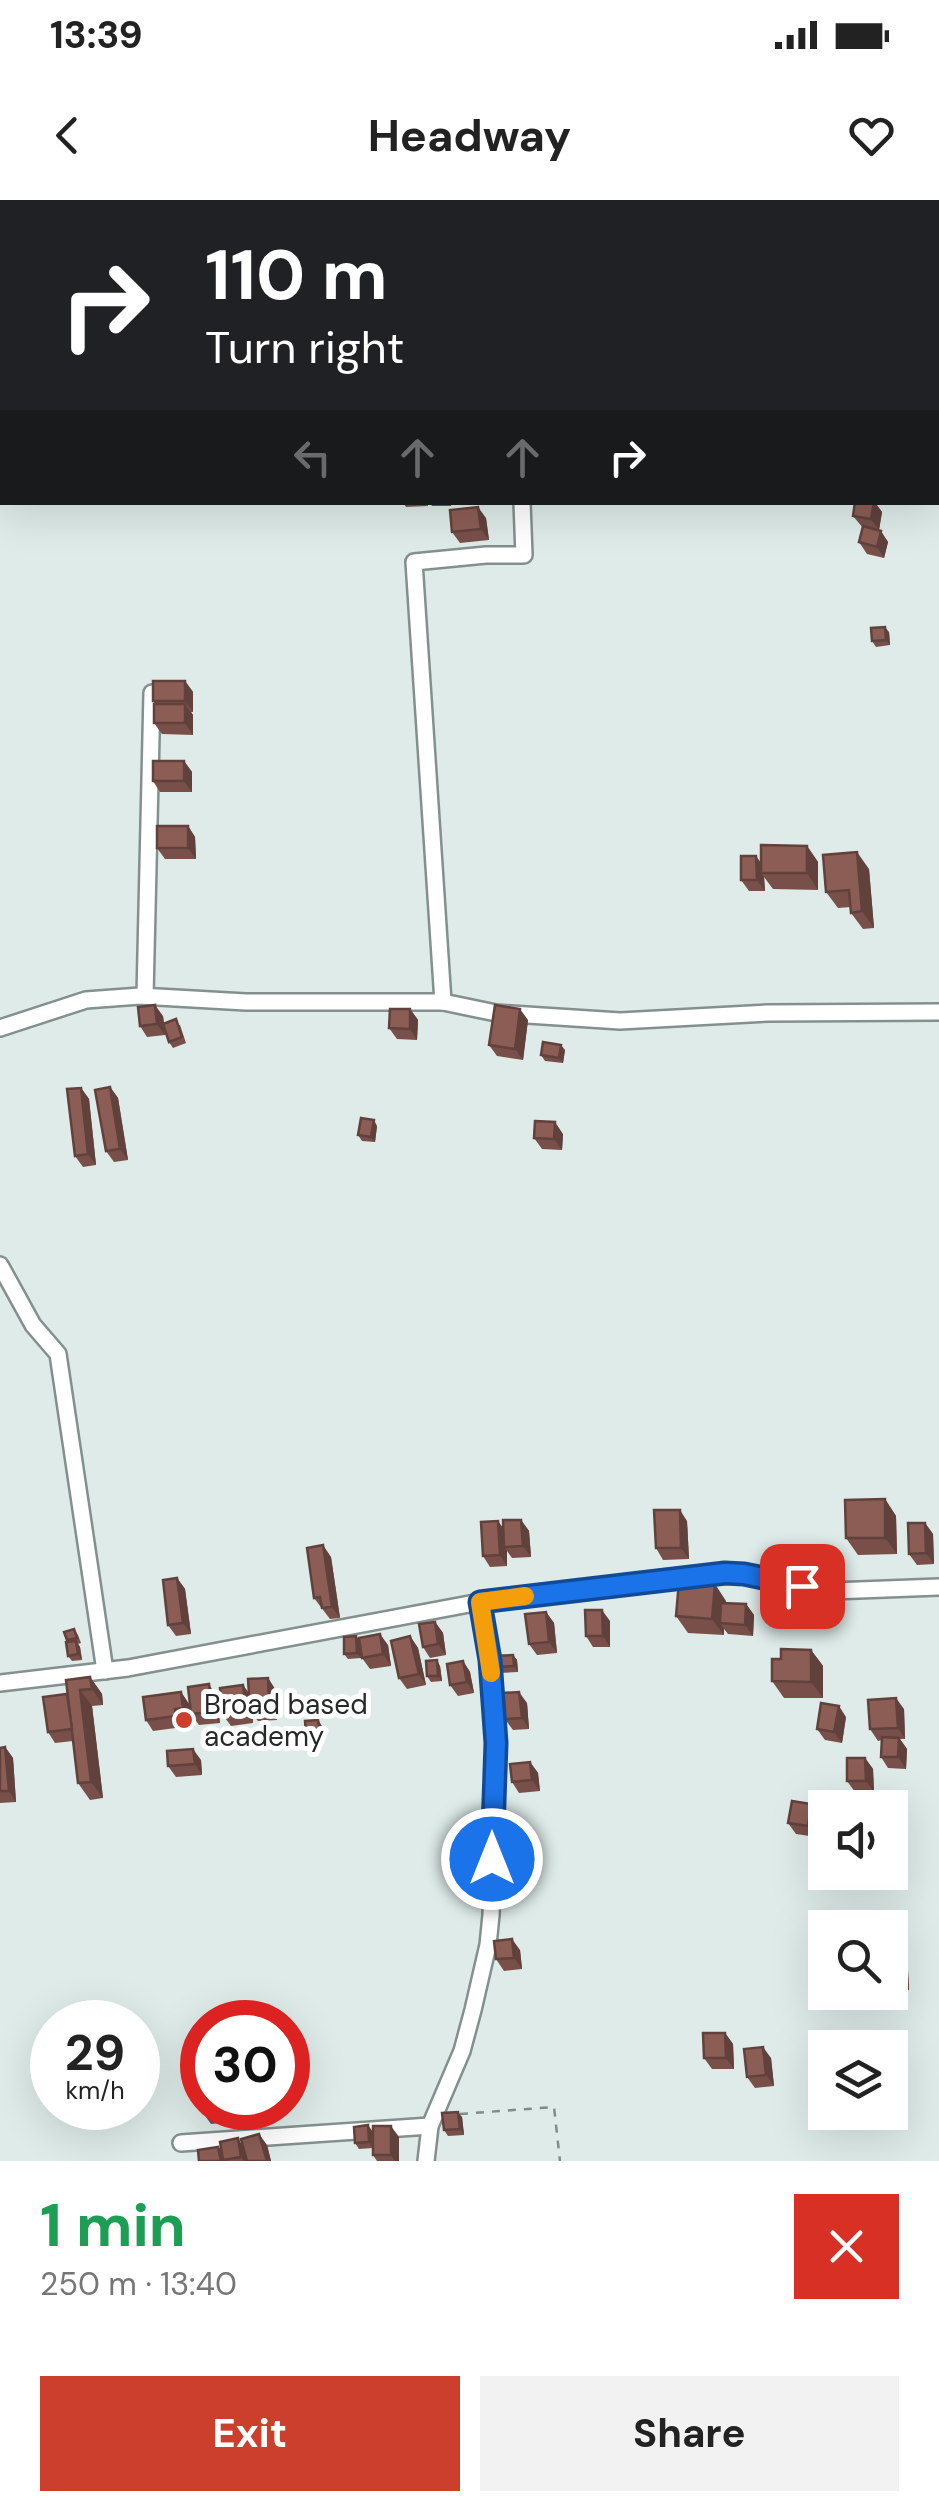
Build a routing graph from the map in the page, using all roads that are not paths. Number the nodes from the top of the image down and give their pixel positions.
1 (522, 505) edge
2 (152, 693) edge
3 (145, 996) junction
4 (442, 1002) junction
5 (939, 1012) edge
6 (0, 1028) edge
7 (0, 1265) edge
8 (939, 1586) edge
9 (480, 1602) junction
10 (104, 1672) junction
11 (0, 1683) edge
12 (430, 2126) junction
13 (181, 2143) dead end
14 (426, 2161) edge

1 - 4 street
2 - 3 street
3 - 4 street
3 - 6 street
4 - 5 street
7 - 10 street
8 - 9 street
9 - 10 street
9 - 12 street
10 - 11 street
12 - 13 street
12 - 14 street

